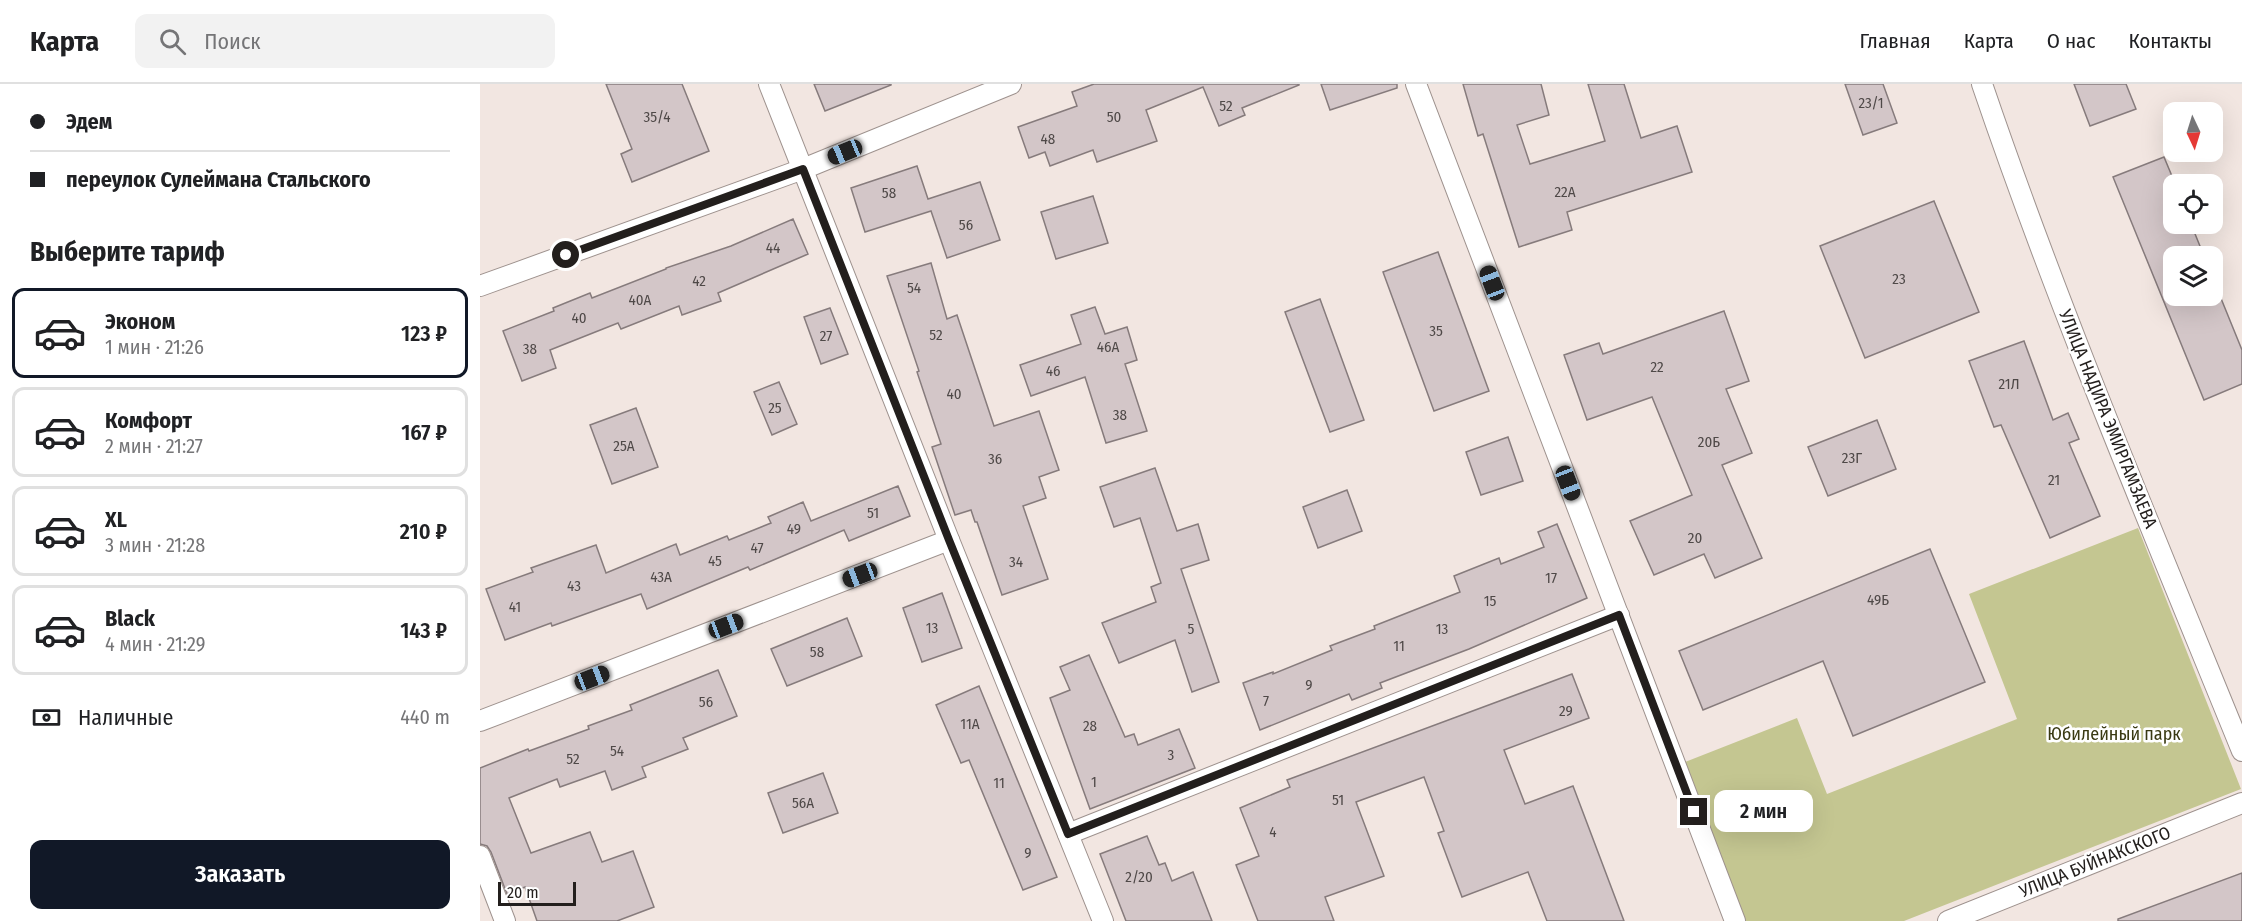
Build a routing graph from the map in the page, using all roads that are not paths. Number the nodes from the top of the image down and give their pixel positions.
1 (769, 84) edge
2 (1011, 84) edge
3 (1416, 84) edge
4 (1982, 84) edge
5 (803, 169) junction
6 (480, 286) edge
7 (949, 540) junction
8 (1619, 615) junction
9 (480, 721) edge
10 (2242, 751) edge
11 (2242, 802) edge
12 (1068, 834) junction
13 (480, 856) edge
14 (505, 921) edge
15 (1103, 921) edge
16 (1735, 921) edge
17 (1948, 921) edge

1 - 5 street
2 - 5 street
3 - 8 street
4 - 10 street, УЛИЦА НАДИРА ЭМИРГАМЗАЕВА
5 - 6 street
5 - 7 street
7 - 9 street
7 - 12 street
8 - 12 street
8 - 16 street
11 - 17 street, УЛИЦА БУЙНАКСКОГО
12 - 15 street
13 - 14 street

